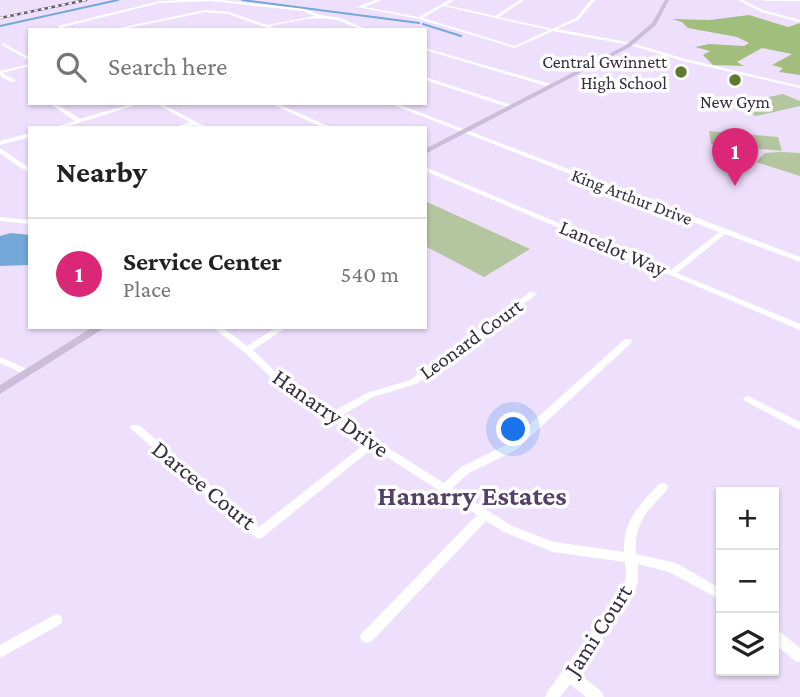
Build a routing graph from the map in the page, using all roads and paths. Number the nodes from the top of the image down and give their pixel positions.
1 (380, 0) edge
2 (452, 0) edge
3 (522, 0) edge
4 (593, 0) edge
5 (667, 0) edge
6 (753, 0) edge
7 (766, 0) edge
8 (800, 0) edge
9 (188, 1) edge
10 (742, 1) edge
11 (442, 5) junction
12 (758, 7) junction
13 (197, 12) junction
14 (319, 16) junction
15 (420, 18) junction
16 (496, 18) junction
17 (800, 20) edge
18 (267, 26) junction
19 (62, 28) edge
20 (121, 28) edge
21 (272, 28) edge
22 (361, 28) edge
23 (555, 30) junction
24 (3, 44) dead end
25 (631, 44) junction
26 (9, 47) junction
27 (0, 49) edge
28 (427, 50) edge
29 (28, 61) edge
30 (28, 63) edge
31 (0, 73) edge
32 (427, 79) edge
33 (13, 81) dead end
34 (552, 86) junction
35 (800, 87) edge
36 (54, 105) edge
37 (132, 105) edge
38 (160, 105) edge
39 (276, 105) edge
40 (395, 105) edge
41 (513, 107) junction
42 (79, 121) junction
43 (194, 122) junction
44 (62, 126) edge
45 (182, 126) edge
46 (201, 126) edge
47 (324, 126) edge
48 (464, 132) junction
49 (28, 136) edge
50 (0, 143) edge
51 (0, 150) edge
52 (427, 151) edge
53 (28, 169) edge
54 (427, 170) edge
55 (0, 219) edge
56 (28, 222) edge
57 (723, 232) junction
58 (800, 260) edge
59 (671, 273) junction
60 (533, 294) dead end
61 (800, 327) edge
62 (98, 329) edge
63 (219, 329) edge
64 (280, 329) edge
65 (628, 341) dead end
66 (247, 350) junction
67 (0, 360) edge
68 (29, 373) junction
69 (0, 390) edge
70 (748, 399) dead end
71 (332, 417) junction
72 (800, 426) edge
73 (135, 428) dead end
74 (372, 444) junction
75 (663, 487) dead end
76 (444, 489) junction
77 (484, 515) junction
78 (633, 558) junction
79 (716, 592) edge
80 (56, 620) dead end
81 (367, 637) dead end
82 (779, 639) edge
83 (0, 652) edge
84 (800, 656) edge
85 (569, 675) junction
86 (552, 697) edge
87 (597, 697) edge

1 - 15 street
2 - 11 street
3 - 16 street
4 - 23 street
5 - 25 main road
6 - 12 street
7 - 8 street
9 - 13 street
9 - 14 street
9 - 19 street
10 - 12 street
10 - 17 street
11 - 15 street
11 - 16 street
12 - 17 street
13 - 18 street
13 - 20 street
14 - 18 street
14 - 22 street
15 - 23 street
16 - 23 street
18 - 21 street
23 - 25 street
24 - 26 street
25 - 34 main road
25 - 35 street
26 - 27 street
26 - 29 street
28 - 34 street
30 - 31 street
31 - 33 street
32 - 41 street
34 - 41 main road
36 - 42 street
37 - 42 street
38 - 43 street
39 - 47 street
40 - 48 street, King Arthur Drive
41 - 48 main road
42 - 44 street
43 - 45 street
43 - 46 street
48 - 52 main road
48 - 57 street, King Arthur Drive
49 - 50 street
51 - 53 street
54 - 59 street, Lancelot Way
55 - 56 street
57 - 58 street, King Arthur Drive
57 - 59 street
59 - 61 street, Lancelot Way
60 - 71 street, Leonard Court
62 - 68 main road
63 - 66 street, Hanarry Drive
64 - 66 street
65 - 76 street
66 - 71 street, Hanarry Drive
67 - 68 street
68 - 69 main road
70 - 72 street
71 - 74 street, Hanarry Drive
73 - 74 street, Darcee Court
74 - 76 street, Hanarry Drive
75 - 78 street, Jami Court
76 - 77 street, Hanarry Drive
77 - 78 street, Hanarry Drive
77 - 81 street
78 - 79 street, Hanarry Drive
78 - 85 street, Jami Court
80 - 83 street
82 - 84 street
85 - 86 street, Jami Court
85 - 87 street

